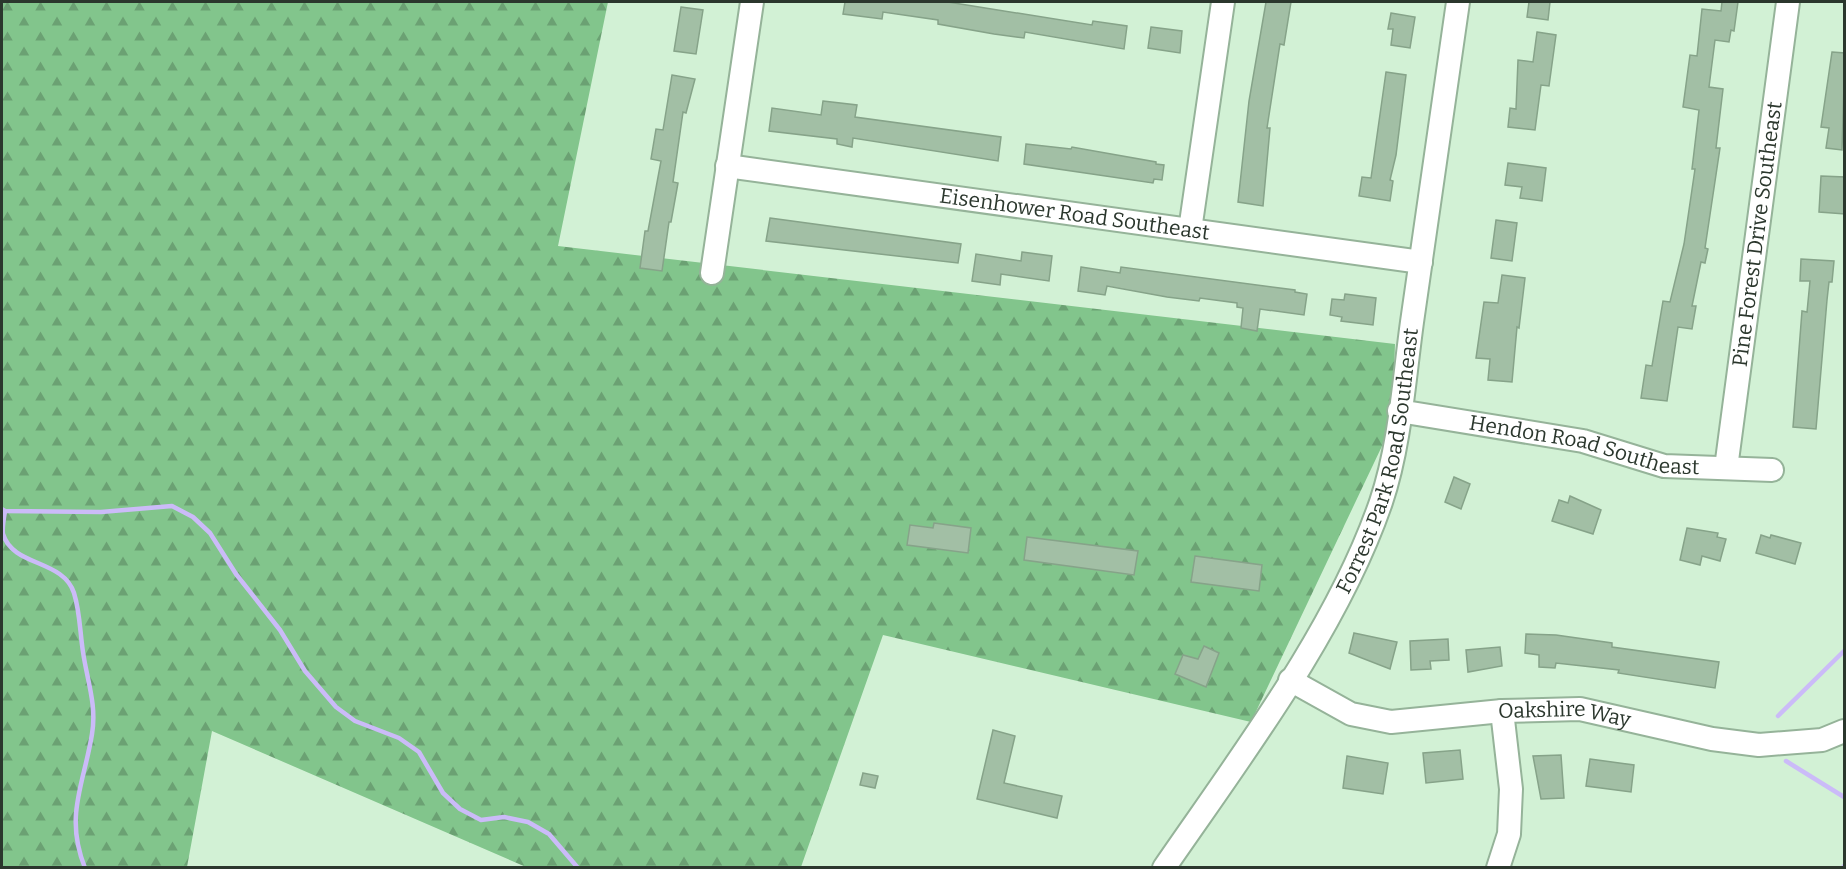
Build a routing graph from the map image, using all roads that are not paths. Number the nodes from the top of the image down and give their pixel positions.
1 (752, 2) edge
2 (1223, 2) edge
3 (1458, 2) edge
4 (1788, 2) edge
5 (728, 166) junction
6 (1190, 230) junction
7 (1421, 262) junction
8 (712, 273) dead end
9 (1399, 411) junction
10 (1726, 468) junction
11 (1772, 470) dead end
12 (1290, 680) junction
13 (1502, 711) junction
14 (1845, 731) edge
15 (1164, 867) edge
16 (1498, 867) edge

1 - 5 street
2 - 6 street
3 - 7 street, Forrest Park Road Southeast
4 - 10 street, Pine Forest Drive Southeast
5 - 6 street, Eisenhower Road Southeast
5 - 8 street
6 - 7 street, Eisenhower Road Southeast
7 - 9 street, Forrest Park Road Southeast
9 - 10 street, Hendon Road Southeast
9 - 12 street, Forrest Park Road Southeast
10 - 11 street, Hendon Road Southeast
12 - 13 street, Oakshire Way
12 - 15 street, Forrest Park Road Southeast
13 - 14 street, Oakshire Way
13 - 16 street

